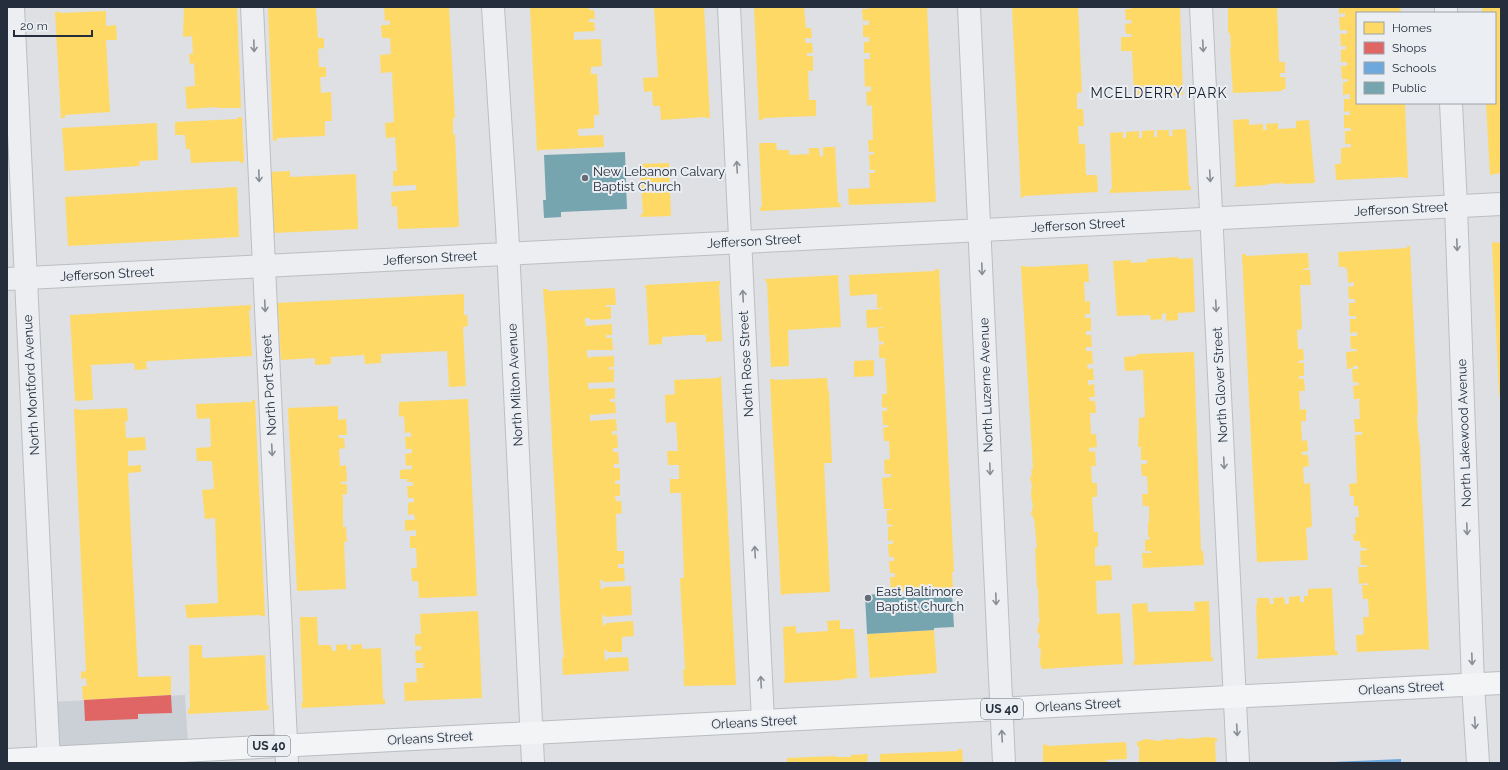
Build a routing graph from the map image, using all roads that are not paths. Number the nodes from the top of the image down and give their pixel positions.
1 (13, 7) edge
2 (252, 7) edge
3 (493, 7) edge
4 (729, 7) edge
5 (969, 7) edge
6 (1202, 7) edge
7 (1450, 104) edge
8 (1501, 204) edge
9 (1456, 206) junction
10 (1212, 218) junction
11 (980, 230) junction
12 (740, 242) junction
13 (508, 254) junction
14 (263, 266) junction
15 (17, 278) edge
16 (1501, 683) edge
17 (1473, 684) junction
18 (1235, 697) junction
19 (1000, 709) junction
20 (763, 721) junction
21 (531, 733) junction
22 (287, 754) edge
23 (7, 760) edge
24 (48, 760) edge
25 (533, 763) edge
26 (1004, 763) edge
27 (1238, 763) edge
28 (1478, 763) edge

1 - 15 street, North Montford Avenue
2 -> 14 street, North Port Street
3 - 13 street, North Milton Avenue
12 -> 4 street, North Rose Street
5 - 11 street, North Luzerne Avenue
6 -> 10 street, North Glover Street
7 - 9 street, North Lakewood Avenue
8 - 9 street, Jefferson Street
9 - 10 street, Jefferson Street
9 -> 17 street, North Lakewood Avenue
10 - 11 street, Jefferson Street
10 -> 18 street, North Glover Street
11 - 12 street, Jefferson Street
11 -> 19 street, North Luzerne Avenue
12 - 13 street, Jefferson Street
20 -> 12 street, North Rose Street
13 - 14 street, Jefferson Street
13 - 21 street, North Milton Avenue
14 - 15 street, Jefferson Street
14 -> 22 street, North Port Street
15 - 24 street, North Montford Avenue
16 - 17 main road, Orleans Street / US 40
17 - 18 main road, Orleans Street / US 40
17 -> 28 street, North Lakewood Avenue
18 - 19 main road, Orleans Street / US 40
18 -> 27 street, North Glover Street
19 - 20 main road, Orleans Street / US 40
26 -> 19 street, North Luzerne Avenue
20 - 21 main road, Orleans Street / US 40
21 - 22 main road, Orleans Street / US 40
21 - 25 street, North Milton Avenue
22 - 24 main road, Orleans Street / US 40
23 - 24 main road, Orleans Street / US 40

